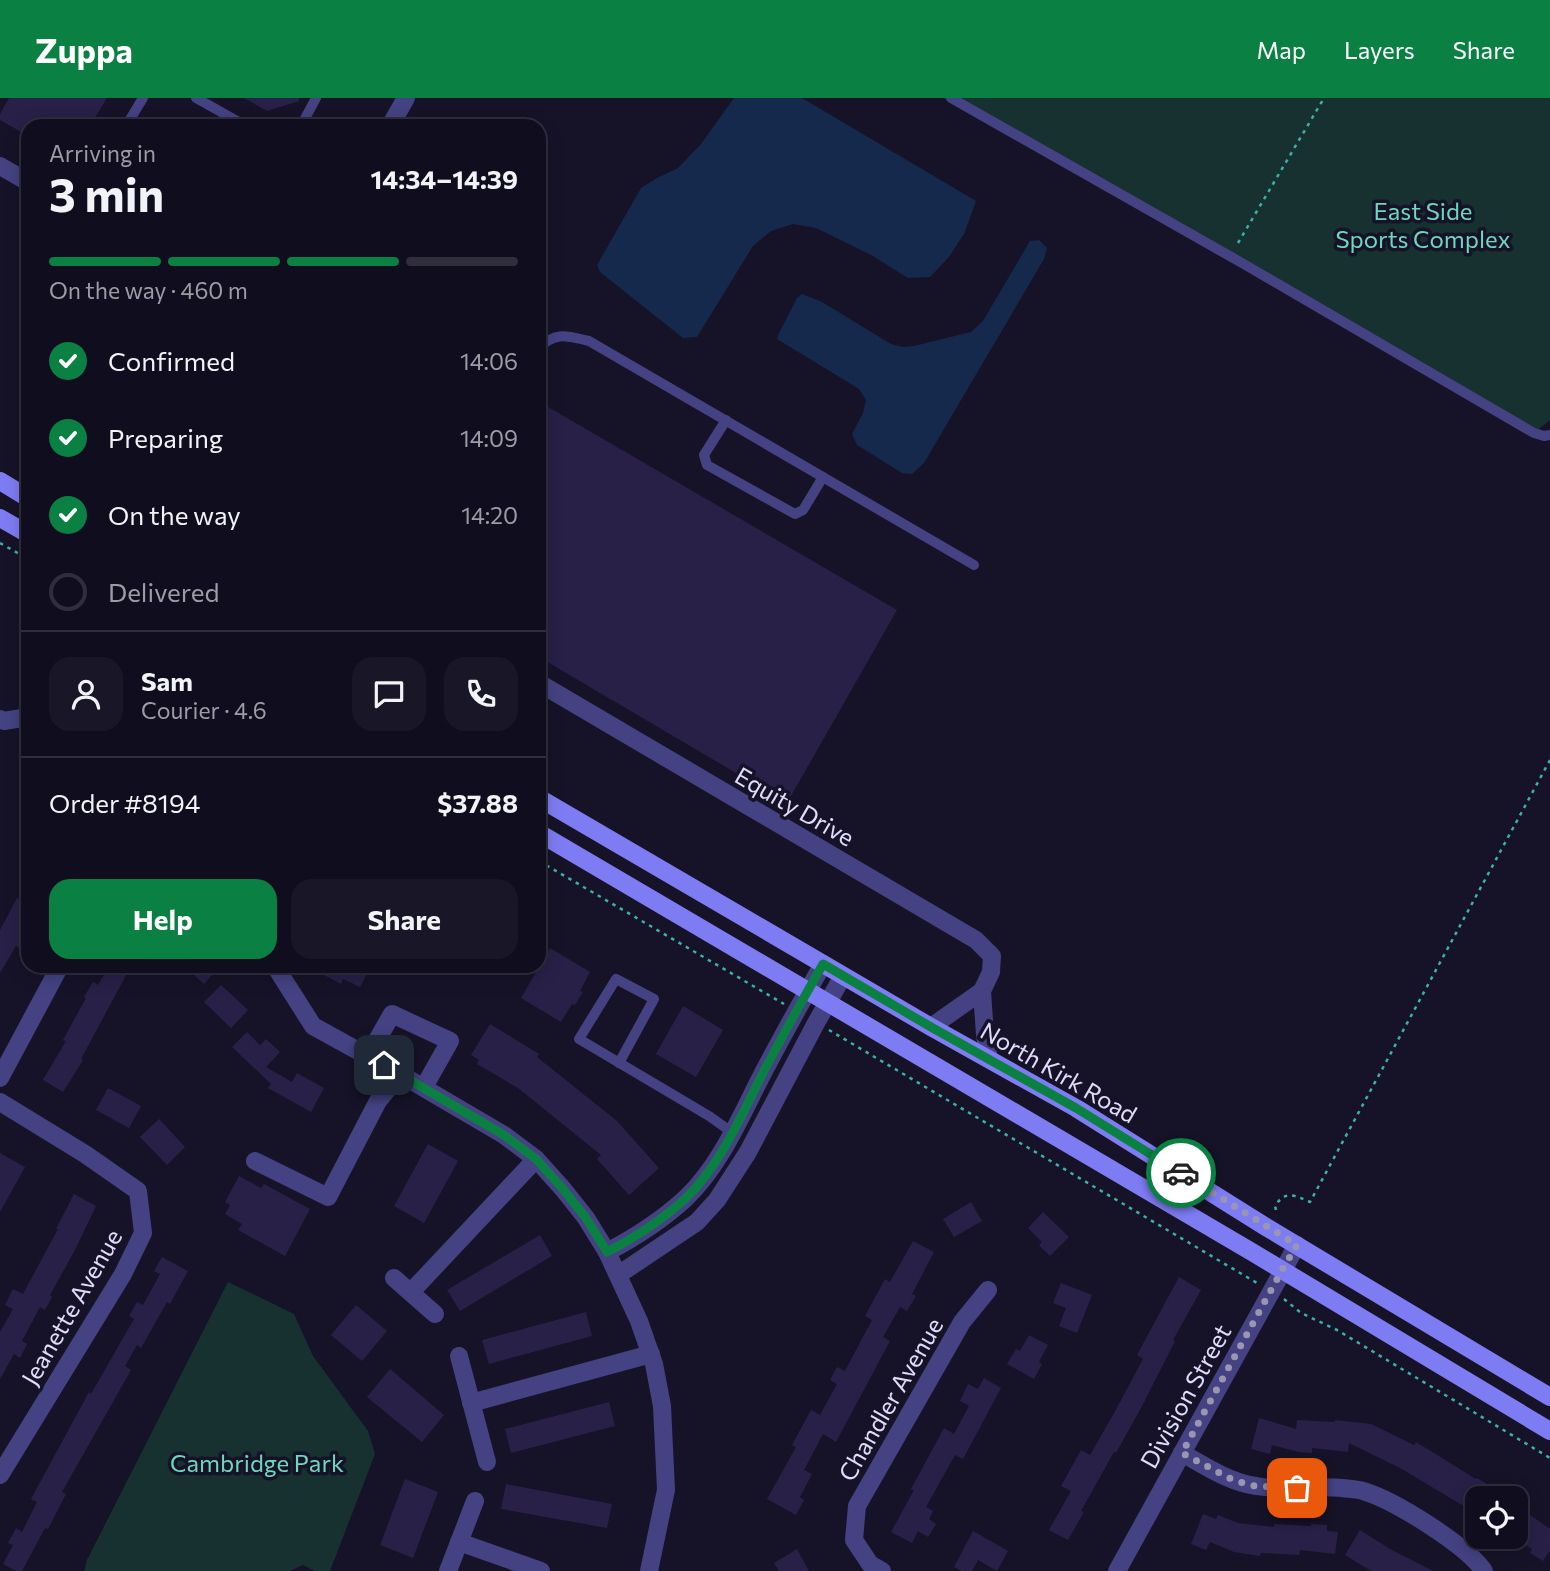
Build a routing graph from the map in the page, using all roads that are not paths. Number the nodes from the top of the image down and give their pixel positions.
1 (143, 98) edge
2 (196, 98) edge
3 (316, 98) edge
4 (406, 98) edge
5 (950, 98) edge
6 (130, 119) edge
7 (234, 119) edge
8 (305, 119) edge
9 (394, 119) edge
10 (0, 166) edge
11 (21, 178) edge
12 (546, 342) edge
13 (726, 421) junction
14 (1550, 435) edge
15 (823, 477) junction
16 (0, 481) edge
17 (21, 494) edge
18 (0, 518) edge
19 (21, 530) edge
20 (974, 565) dead end
21 (546, 687) edge
22 (21, 718) edge
23 (0, 719) edge
24 (546, 802) edge
25 (546, 837) edge
26 (823, 964) junction
27 (56, 973) edge
28 (279, 973) edge
29 (843, 976) junction
30 (982, 991) junction
31 (807, 992) junction
32 (827, 1003) junction
33 (931, 1027) junction
34 (368, 1056) junction
35 (989, 1059) junction
36 (618, 1063) junction
37 (400, 1073) junction
38 (0, 1078) edge
39 (424, 1087) junction
40 (0, 1102) edge
41 (733, 1133) junction
42 (536, 1159) junction
43 (255, 1161) dead end
44 (1297, 1245) junction
45 (607, 1252) junction
46 (1282, 1270) junction
47 (618, 1275) junction
48 (394, 1278) dead end
49 (988, 1290) dead end
50 (411, 1292) junction
51 (435, 1314) dead end
52 (651, 1354) junction
53 (458, 1356) dead end
54 (1550, 1397) edge
55 (471, 1403) junction
56 (1550, 1431) edge
57 (1182, 1453) junction
58 (487, 1462) dead end
59 (0, 1475) edge
60 (475, 1501) dead end
61 (459, 1542) junction
62 (448, 1571) edge
63 (541, 1571) edge
64 (649, 1571) edge
65 (882, 1571) edge
66 (1118, 1571) edge
67 (1484, 1571) edge

1 - 6 lane
2 - 7 lane
3 - 8 lane
4 - 9 street
5 - 14 lane
10 - 11 street
12 - 13 lane
13 - 15 lane
13 - 15 lane
15 - 20 lane
16 - 17 main road
18 - 19 main road
21 - 30 street, Equity Drive
22 - 23 street
24 - 26 main road, North Kirk Road
25 - 31 main road
26 - 29 main road, North Kirk Road
26 - 31 street
27 - 38 street
28 - 34 street
29 - 32 street
29 - 33 main road, North Kirk Road
30 - 33 street
30 - 35 street, Equity Drive
31 - 32 main road
31 - 41 street
32 - 46 main road
32 - 47 street
33 - 35 main road, North Kirk Road
34 - 37 street
34 - 39 street
35 - 44 main road, North Kirk Road
36 - 36 lane
36 - 41 lane
37 - 39 street
37 - 43 street
39 - 42 street
40 - 59 street, Jeanette Avenue
41 - 45 street
42 - 45 street
42 - 50 street
44 - 46 street, Division Street
44 - 54 main road, North Kirk Road
45 - 47 street
46 - 56 main road
46 - 57 street, Division Street
47 - 52 street
48 - 50 street
49 - 65 street, Chandler Avenue
50 - 51 street
52 - 55 street
52 - 64 street
53 - 55 street
55 - 58 street
57 - 66 street, Division Street
57 - 67 street
60 - 61 street
61 - 62 street
61 - 63 street

